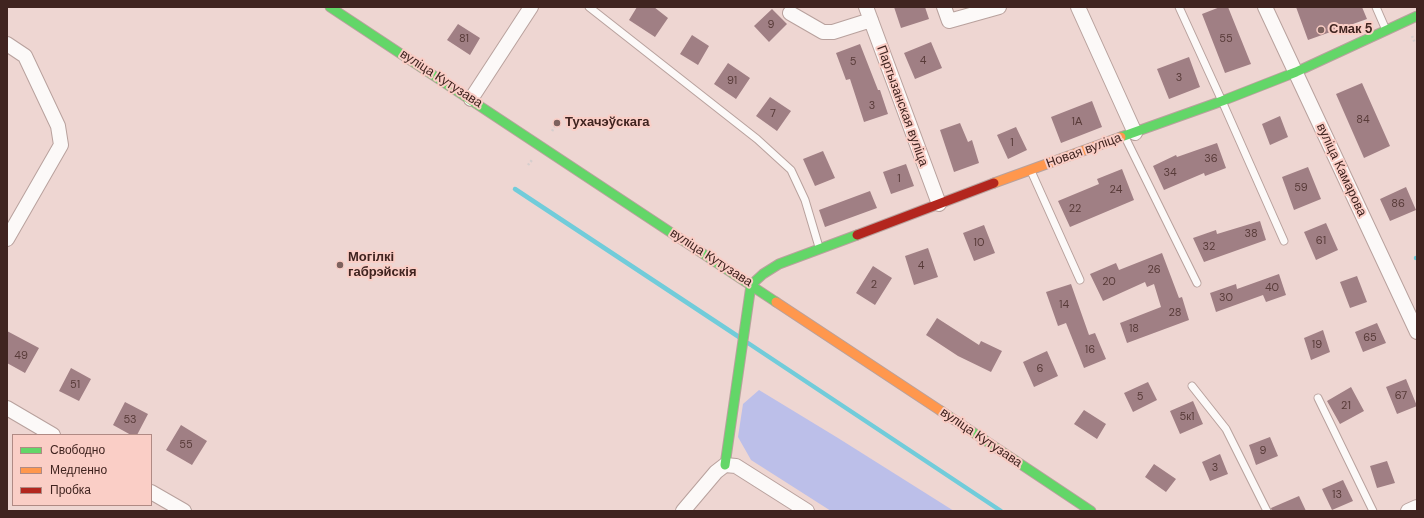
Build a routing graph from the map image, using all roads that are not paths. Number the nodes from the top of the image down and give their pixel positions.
1 (330, 7) edge
2 (531, 7) edge
3 (589, 7) edge
4 (944, 7) edge
5 (999, 7) edge
6 (1078, 7) edge
7 (1179, 7) edge
8 (1265, 7) edge
9 (1376, 7) edge
10 (790, 13) dead end
11 (868, 13) edge
12 (1417, 16) edge
13 (1386, 30) junction
14 (7, 44) edge
15 (1296, 72) junction
16 (471, 99) junction
17 (1222, 101) junction
18 (1130, 135) junction
19 (1030, 170) junction
20 (939, 204) junction
21 (7, 239) edge
22 (1284, 241) dead end
23 (820, 249) junction
24 (1080, 280) dead end
25 (1197, 283) dead end
26 (751, 285) junction
27 (1417, 332) edge
28 (1192, 386) dead end
29 (1318, 398) dead end
30 (7, 408) edge
31 (51, 434) edge
32 (731, 466) junction
33 (152, 493) edge
34 (1417, 507) edge
35 (184, 511) edge
36 (683, 511) edge
37 (807, 511) edge
38 (1091, 511) edge
39 (1267, 511) edge
40 (1373, 511) edge
41 (1408, 511) edge

1 - 16 main road, вуліца Кутузава
2 - 16 street
3 - 23 lane
4 - 5 street
6 - 18 street
7 - 17 lane
8 - 15 street, вуліца Камарова
9 - 13 lane
10 - 11 street
11 - 20 street, Партызанская вуліца
12 - 13 main road, Новая вуліца
13 - 15 main road, Новая вуліца
14 - 21 street
15 - 17 main road, Новая вуліца
15 - 27 street, вуліца Камарова
16 - 26 main road, вуліца Кутузава
17 - 18 main road, Новая вуліца
17 - 22 lane
18 - 19 main road, Новая вуліца
18 - 25 lane
19 - 20 main road, Новая вуліца
19 - 24 lane
20 - 23 main road, Новая вуліца
23 - 26 main road, Новая вуліца
26 - 32 main road
26 - 38 main road, вуліца Кутузава
28 - 39 lane
29 - 40 lane
30 - 31 street
32 - 36 street
32 - 37 street
33 - 35 street
34 - 41 street

